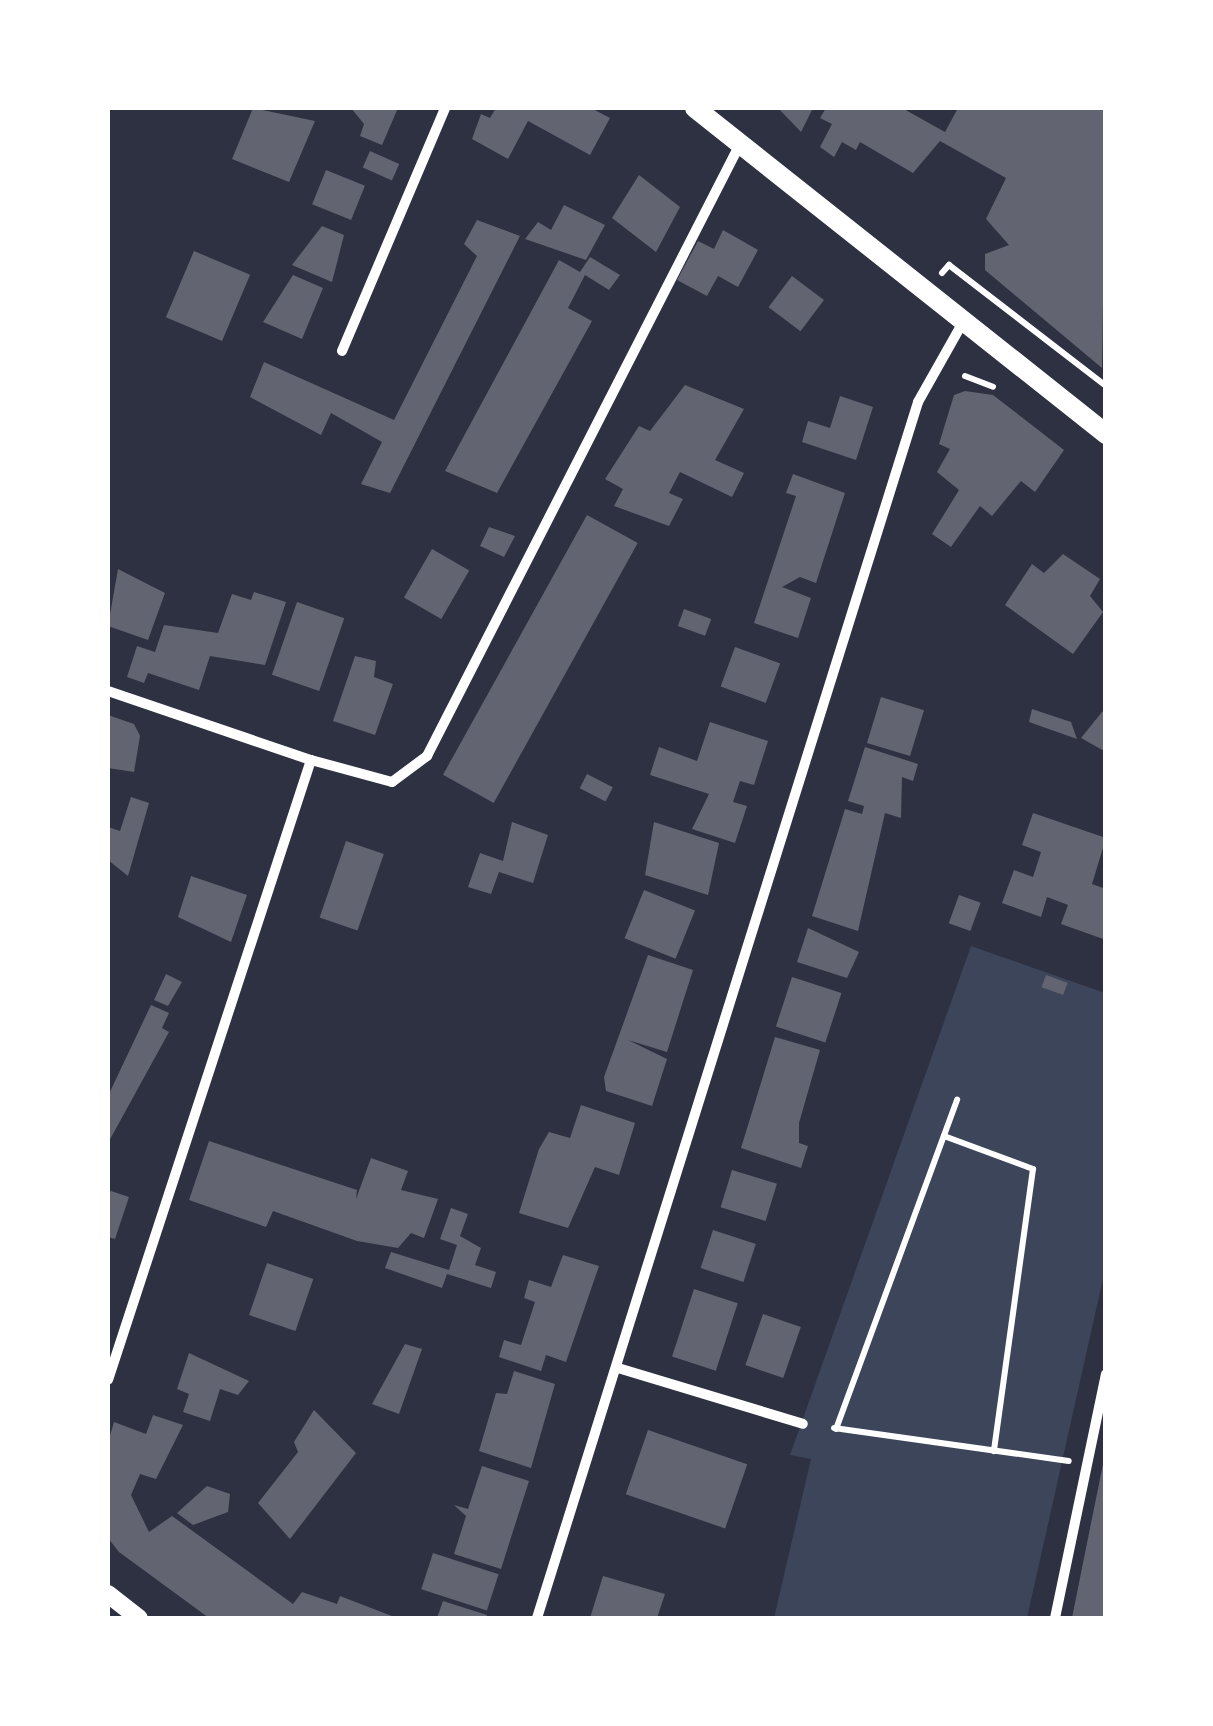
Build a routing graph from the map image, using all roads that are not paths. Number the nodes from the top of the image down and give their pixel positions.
1 (445, 108) edge
2 (695, 108) edge
3 (740, 143) junction
4 (962, 322) junction
5 (342, 351) dead end
6 (1106, 434) edge
7 (108, 692) edge
8 (311, 760) junction
9 (618, 1368) junction
10 (1106, 1374) edge
11 (108, 1380) edge
12 (802, 1424) dead end
13 (108, 1594) edge
14 (139, 1618) edge
15 (538, 1618) edge
16 (1056, 1618) edge

1 - 5 street
2 - 3 main road
3 - 4 main road
3 - 8 street
4 - 6 main road
4 - 9 street
7 - 8 street
8 - 11 street
9 - 12 street
9 - 15 street
10 - 16 street
13 - 14 street

